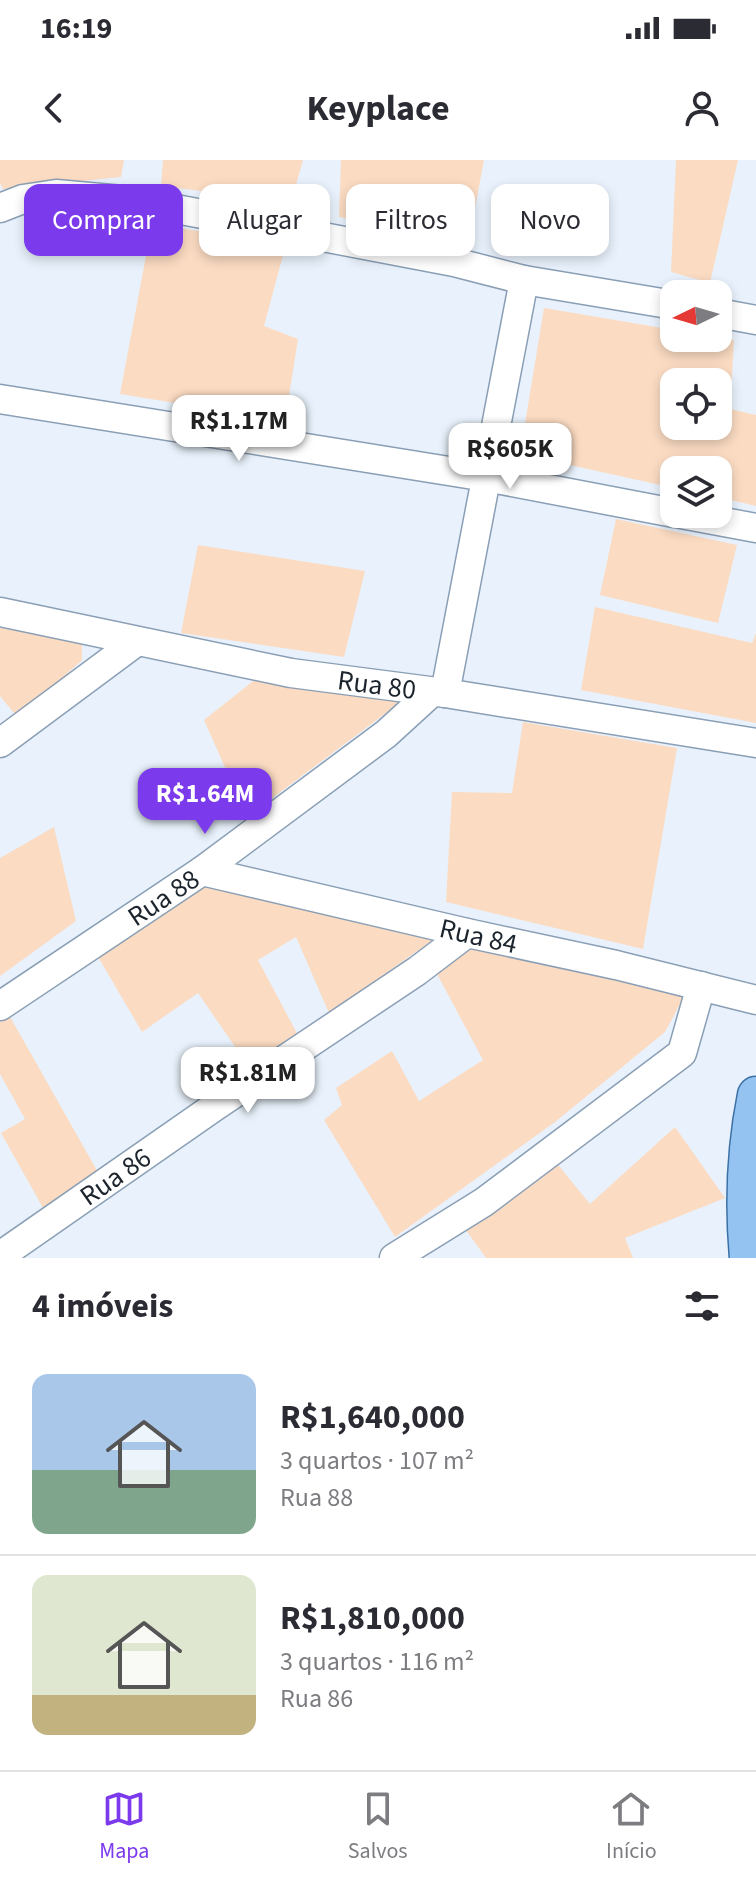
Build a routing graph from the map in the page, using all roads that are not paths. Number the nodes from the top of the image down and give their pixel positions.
1 (0, 208) edge
2 (524, 280) junction
3 (660, 303) edge
4 (732, 316) edge
5 (756, 320) edge
6 (0, 399) edge
7 (486, 477) junction
8 (660, 510) edge
9 (732, 524) edge
10 (756, 528) edge
11 (0, 612) edge
12 (136, 642) junction
13 (439, 693) junction
14 (0, 743) edge
15 (756, 743) edge
16 (202, 871) junction
17 (467, 933) junction
18 (701, 986) junction
19 (756, 1000) edge
20 (0, 1006) edge
21 (756, 1095) edge
22 (7, 1255) edge
23 (394, 1258) edge
24 (748, 1258) edge

1 - 2 street
2 - 3 street
2 - 7 street
4 - 5 street
6 - 7 street
7 - 8 street
7 - 13 street
9 - 10 street
11 - 12 street, Rua 80
12 - 13 street, Rua 80
12 - 14 street
13 - 15 street, Rua 80
13 - 16 street, Rua 88
16 - 17 street, Rua 84
16 - 20 street, Rua 88
17 - 18 street, Rua 84
17 - 22 street, Rua 86
18 - 19 street, Rua 84
18 - 23 street
21 - 24 main road

